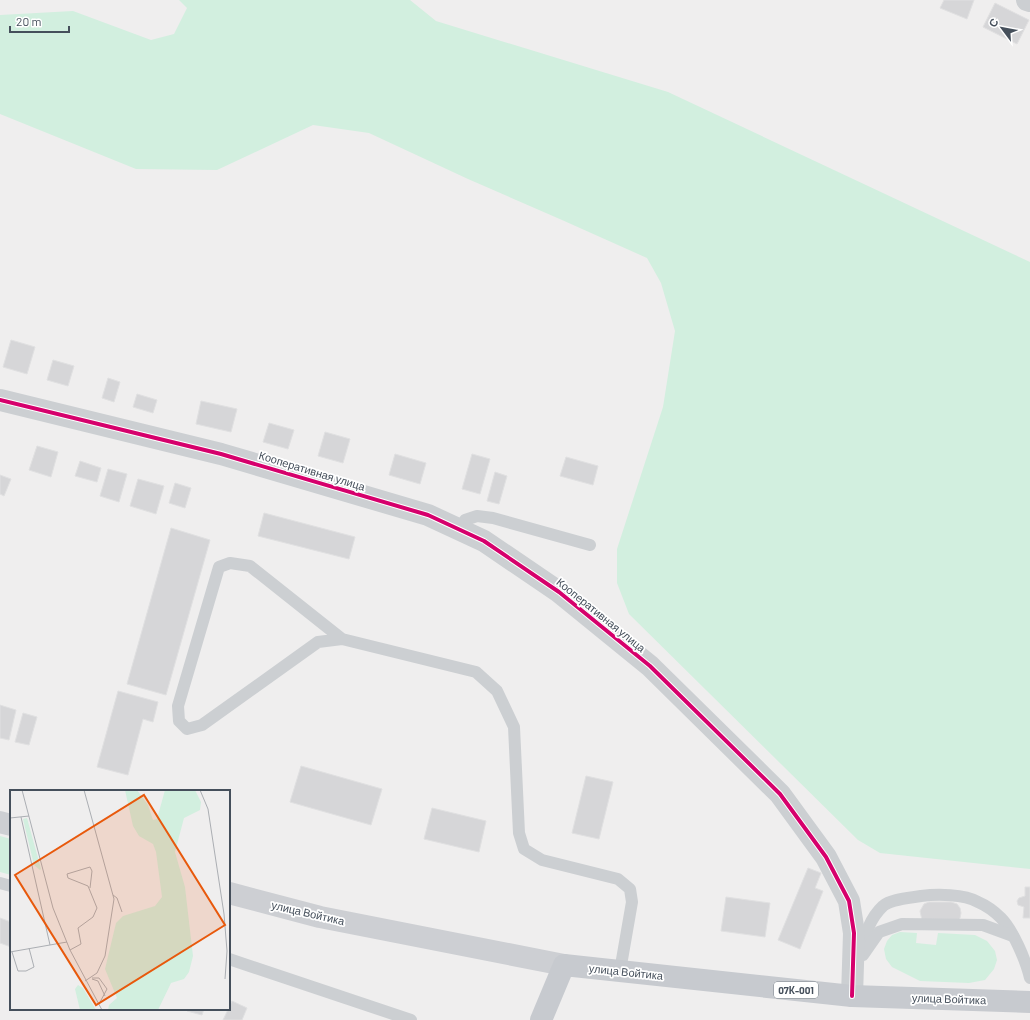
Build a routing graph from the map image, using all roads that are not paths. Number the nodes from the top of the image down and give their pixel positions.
1 (0, 400) edge
2 (459, 530) junction
3 (590, 545) dead end
4 (342, 639) junction
5 (0, 822) edge
6 (10, 825) edge
7 (0, 883) edge
8 (10, 886) edge
9 (230, 893) edge
10 (1013, 936) junction
11 (230, 959) edge
12 (564, 965) junction
13 (854, 970) junction
14 (620, 971) junction
15 (1030, 978) edge
16 (852, 996) junction
17 (1030, 1002) edge
18 (411, 1020) edge
19 (541, 1020) edge

1 - 2 street, Кооперативная улица
2 - 3 lane
2 - 13 street, Кооперативная улица
4 - 4 lane
4 - 14 lane
5 - 6 main road
7 - 8 lane
9 - 12 main road, улица Войтика
10 - 13 lane
10 - 13 lane
10 - 15 lane
11 - 18 lane
12 - 14 main road, улица Войтика / 07К-001
12 - 19 main road
13 - 16 street, Кооперативная улица
14 - 16 main road, улица Войтика / 07К-001
16 - 17 main road, улица Войтика / 07К-001

